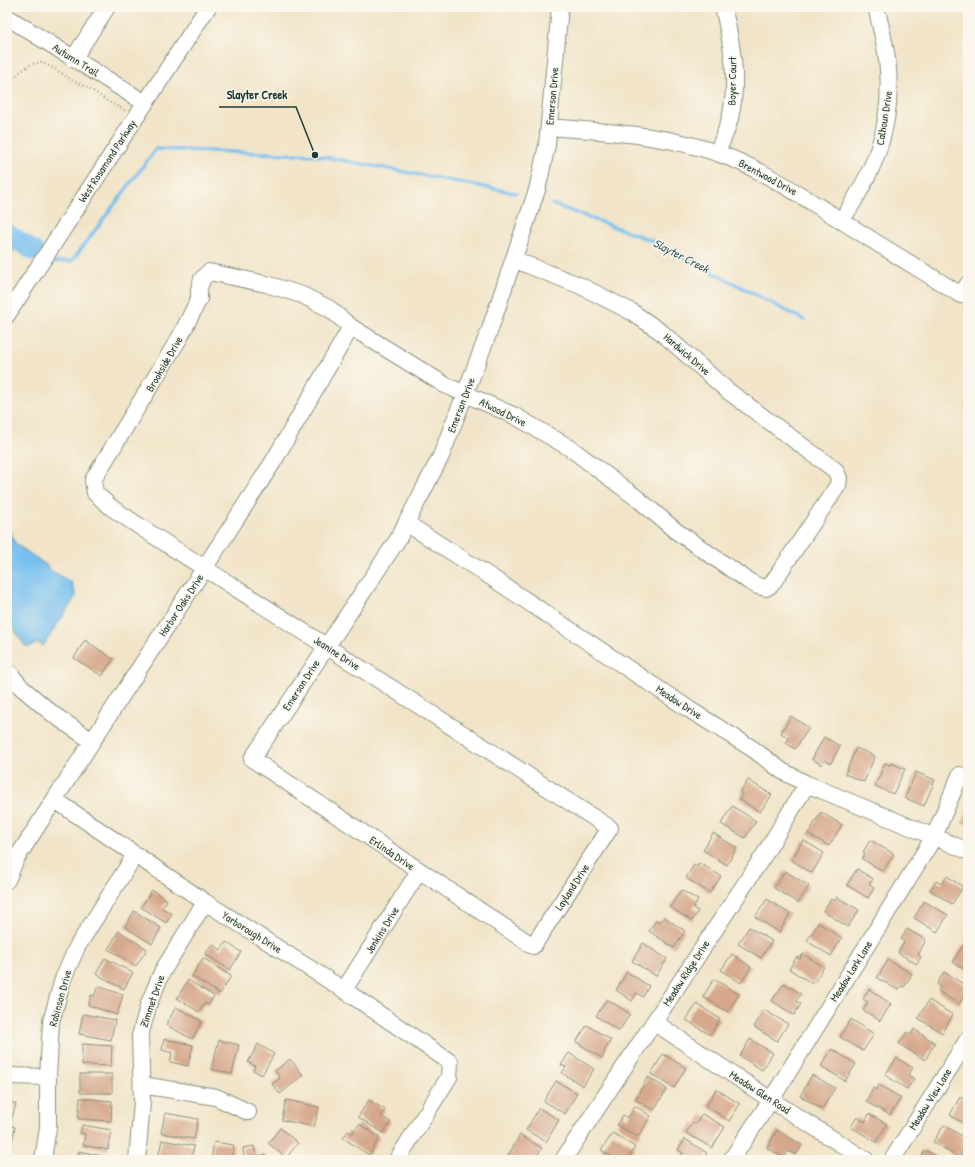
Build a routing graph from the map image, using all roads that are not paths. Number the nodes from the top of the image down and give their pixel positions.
1 (107, 7) edge
2 (208, 7) edge
3 (560, 7) edge
4 (722, 7) edge
5 (876, 7) edge
6 (7, 17) edge
7 (73, 59) junction
8 (145, 103) junction
9 (550, 127) junction
10 (718, 153) junction
11 (841, 221) junction
12 (515, 260) junction
13 (220, 274) joint
14 (964, 289) edge
15 (7, 314) edge
16 (351, 327) junction
17 (465, 394) junction
18 (104, 462) joint
19 (406, 523) junction
20 (205, 568) junction
21 (766, 588) joint
22 (326, 646) junction
23 (7, 670) edge
24 (92, 741) junction
25 (252, 760) joint
26 (960, 775) dead end
27 (807, 784) junction
28 (55, 800) junction
29 (610, 828) joint
30 (934, 837) junction
31 (968, 851) edge
32 (136, 855) junction
33 (419, 871) junction
34 (7, 880) edge
35 (205, 902) junction
36 (533, 946) joint
37 (344, 990) junction
38 (654, 1022) junction
39 (968, 1039) edge
40 (7, 1076) edge
41 (48, 1077) junction
42 (142, 1085) junction
43 (771, 1100) junction
44 (248, 1112) dead end
45 (43, 1160) edge
46 (137, 1160) edge
47 (397, 1160) edge
48 (563, 1160) edge
49 (731, 1160) edge
50 (866, 1160) edge
51 (892, 1160) edge

1 - 7 street
2 - 8 street, West Rosamond Parkway
3 - 9 street, Emerson Drive
4 - 10 street, Boyer Court
5 - 11 street, Calhoun Drive
6 - 7 street, Autumn Trail
7 - 8 street, Autumn Trail
8 - 15 street, West Rosamond Parkway
9 - 10 street, Brentwood Drive
9 - 12 street, Emerson Drive
10 - 11 street, Brentwood Drive
11 - 14 street, Brentwood Drive
12 - 17 street, Emerson Drive
12 - 21 street, Hardwick Drive
13 - 16 street, Atwood Drive
13 - 18 street, Brookside Drive
16 - 17 street, Atwood Drive
16 - 20 street, Harbor Oaks Drive
17 - 19 street, Emerson Drive
17 - 21 street, Atwood Drive
18 - 20 street, Jeanine Drive
19 - 22 street, Emerson Drive
19 - 27 street, Meadow Drive
20 - 22 street, Jeanine Drive
20 - 24 street, Harbor Oaks Drive
22 - 25 street, Emerson Drive
22 - 29 street, Jeanine Drive
23 - 24 street
24 - 28 street, Harbor Oaks Drive
25 - 33 street, Erlinda Drive
26 - 30 street, Meadow Lark Lane
27 - 30 street, Meadow Drive
27 - 38 street, Meadow Ridge Drive
28 - 32 street, Yarborough Drive
28 - 34 street, Harbor Oaks Drive
29 - 36 street, Layland Drive
30 - 31 street, Meadow Drive
30 - 43 street, Meadow Lark Lane
32 - 35 street, Yarborough Drive
32 - 41 street, Robinson Drive
33 - 36 street, Erlinda Drive
33 - 37 street, Jenkins Drive
35 - 37 street, Yarborough Drive
35 - 42 street, Zimmet Drive
37 - 47 street, Yarborough Drive
38 - 43 street, Meadow Glen Road
38 - 48 street, Meadow Ridge Drive
39 - 51 street, Meadow View Lane
40 - 41 street
41 - 45 street, Robinson Drive
42 - 44 street
42 - 46 street, Zimmet Drive
43 - 49 street, Meadow Lark Lane
43 - 50 street, Meadow Glen Road

